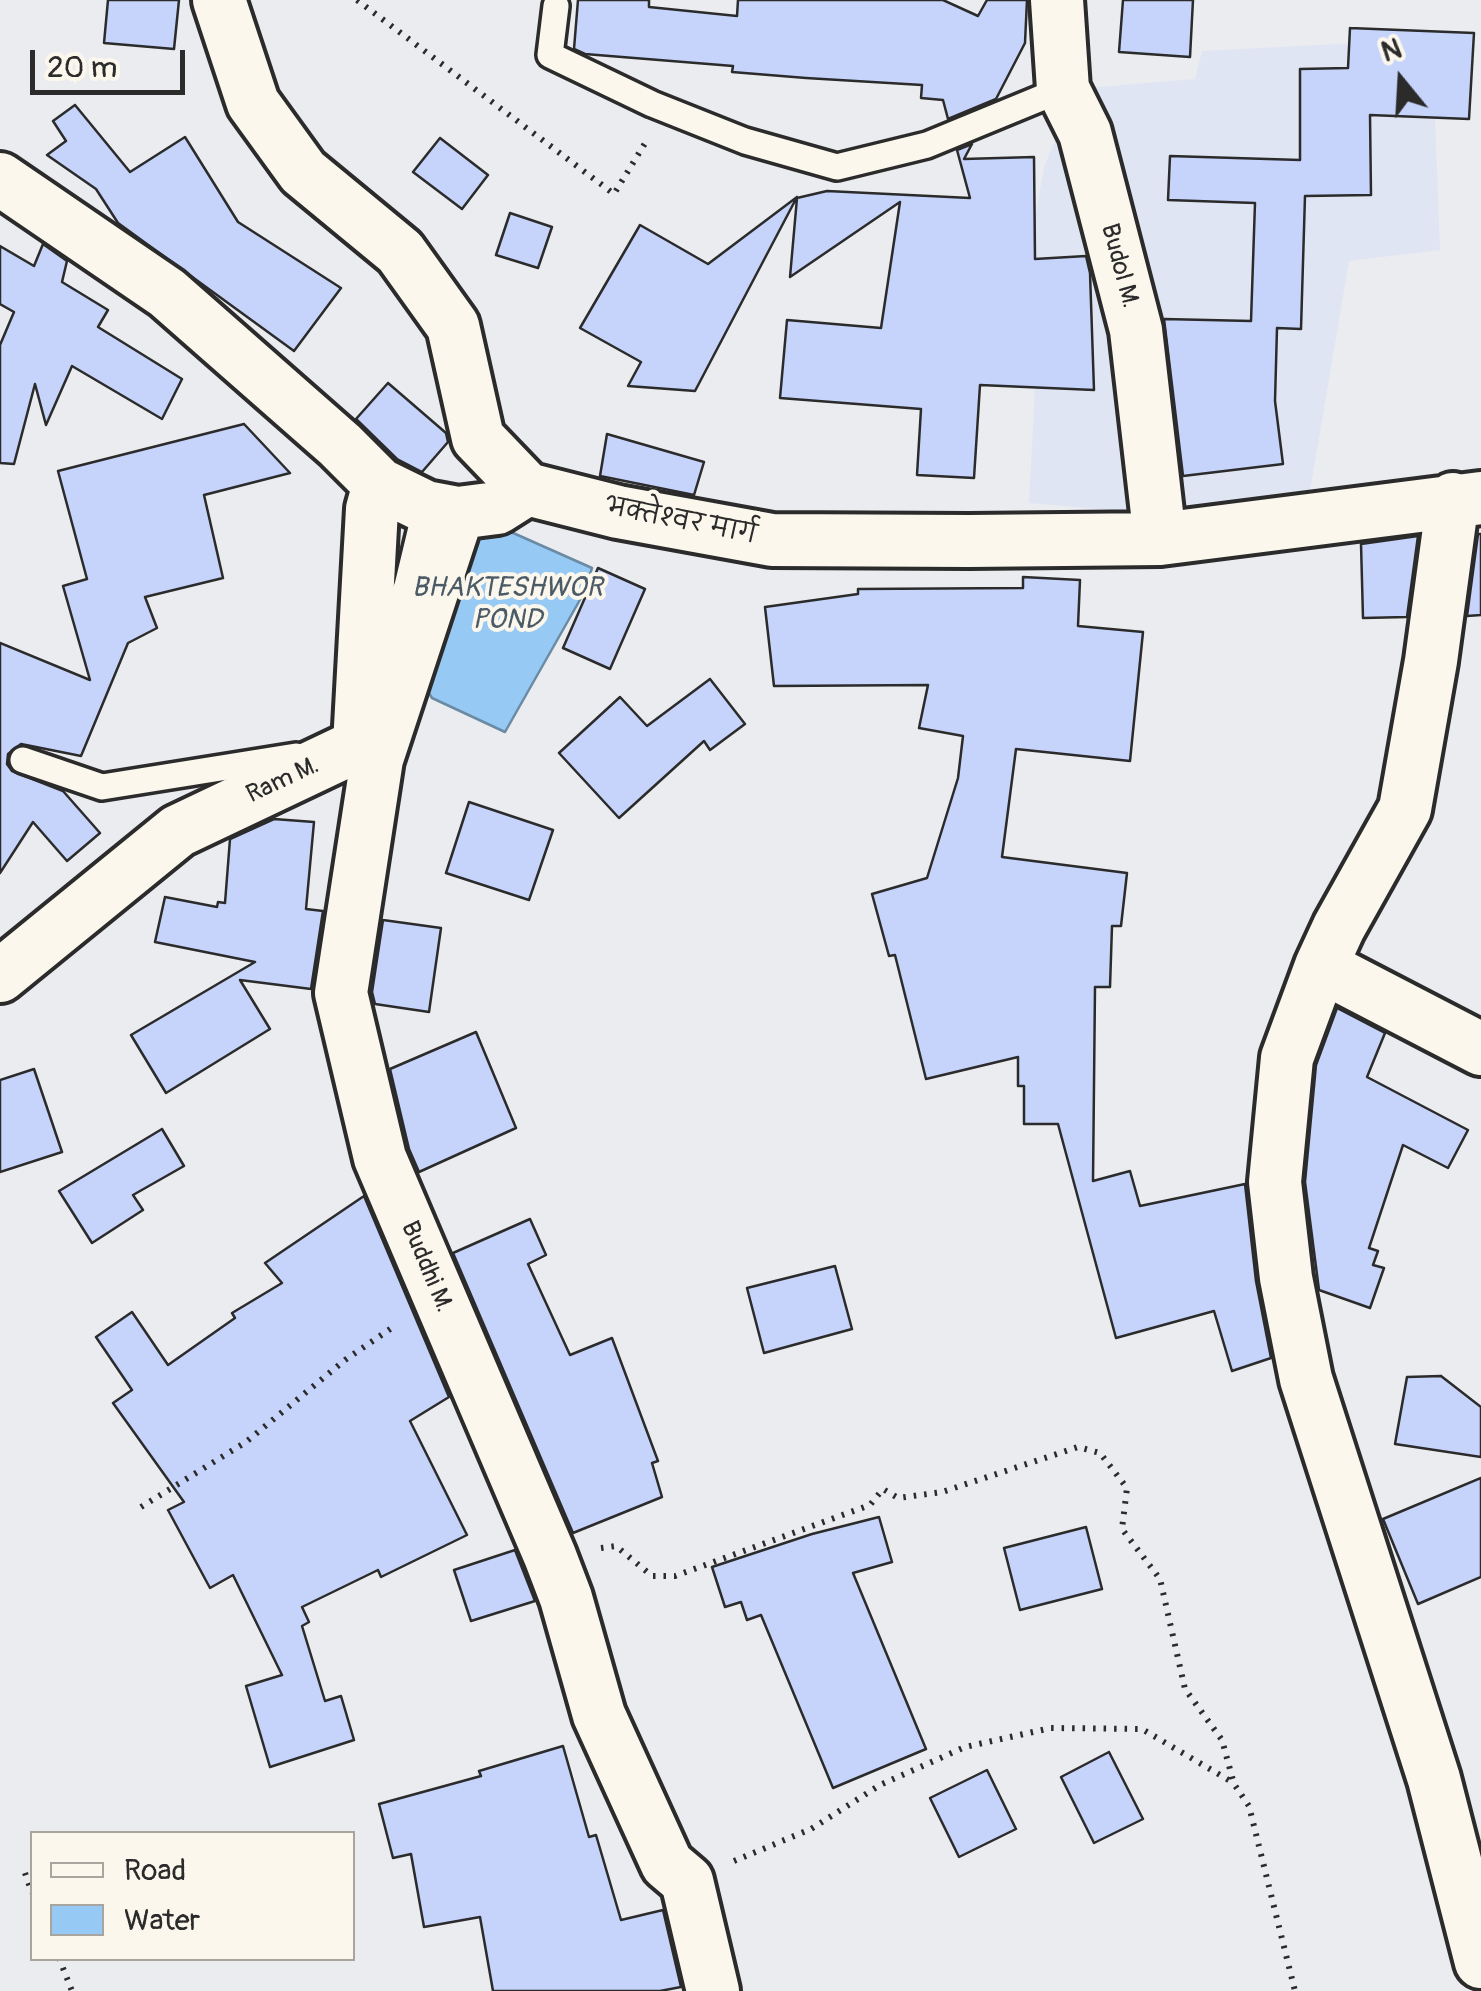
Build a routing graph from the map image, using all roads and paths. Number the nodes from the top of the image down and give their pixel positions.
1 (219, 0) edge
2 (356, 0) edge
3 (556, 6) dead end
4 (1063, 7) edge
5 (1063, 88) junction
6 (666, 110) junction
7 (0, 180) edge
8 (379, 484) junction
9 (527, 489) junction
10 (1467, 499) edge
11 (442, 510) junction
12 (1160, 539) junction
13 (360, 744) junction
14 (24, 760) dead end
15 (1321, 966) junction
16 (0, 976) edge
17 (1481, 1048) edge
18 (438, 1296) junction
19 (140, 1507) dead end
20 (550, 1556) junction
21 (1234, 1784) junction
22 (24, 1873) dead end
23 (687, 1882) junction
24 (30, 1888) edge
25 (60, 1961) edge
26 (1481, 1962) edge
27 (72, 1991) edge
28 (714, 1991) edge
29 (1296, 1991) edge

1 - 9 street
2 - 6 path
3 - 6 lane
4 - 5 street, Budol M.
5 - 6 lane
5 - 12 street, Budol M.
7 - 8 street
8 - 11 street
8 - 13 street
9 - 11 street
9 - 12 street, भक्तेश्वर मार्ग
10 - 12 street, भक्तेश्वर मार्ग
10 - 15 street
11 - 13 lane
11 - 18 street, Buddhi M.
13 - 14 lane
13 - 16 street, Ram M.
15 - 17 street
15 - 26 street
18 - 19 path
18 - 20 street, Buddhi M.
20 - 21 path
20 - 23 street, Buddhi M.
21 - 23 path
21 - 29 path
22 - 24 path
23 - 28 street, Buddhi M.
25 - 27 path

